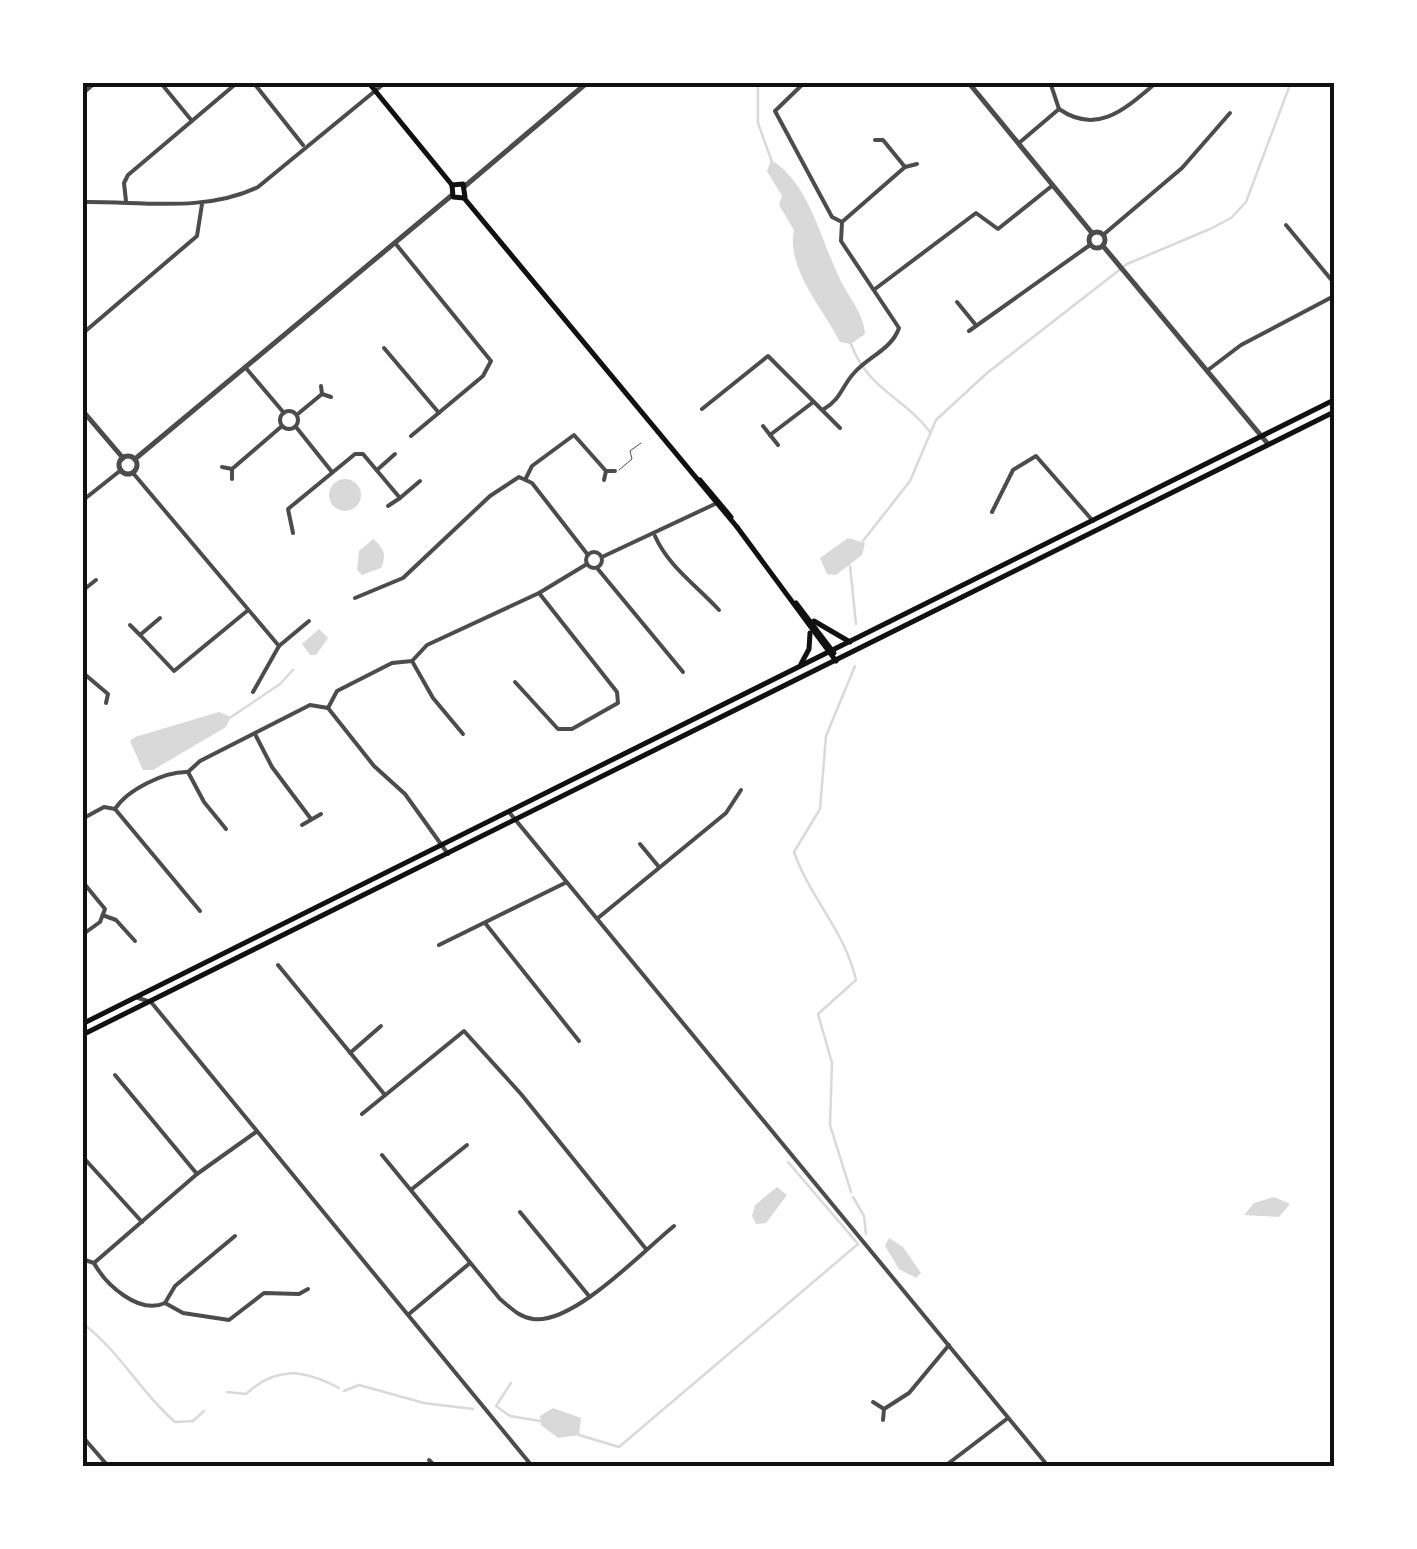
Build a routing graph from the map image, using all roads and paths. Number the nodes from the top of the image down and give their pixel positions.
1 (96, 82) edge
2 (160, 82) edge
3 (238, 82) edge
4 (253, 82) edge
5 (368, 82) edge
6 (386, 82) edge
7 (588, 82) edge
8 (805, 82) edge
9 (968, 82) edge
10 (1050, 82) edge
11 (1156, 82) edge
12 (375, 91) junction
13 (82, 94) edge
14 (1060, 109) junction
15 (1230, 112) dead end
16 (192, 121) junction
17 (886, 132) dead end
18 (875, 140) dead end
19 (883, 140) junction
20 (1019, 144) junction
21 (304, 147) junction
22 (916, 164) dead end
23 (905, 167) junction
24 (452, 185) junction
25 (1054, 185) junction
26 (465, 186) junction
27 (451, 196) junction
28 (464, 198) junction
29 (126, 201) junction
30 (82, 202) edge
31 (202, 204) junction
32 (842, 222) junction
33 (1286, 225) dead end
34 (1092, 234) junction
35 (1103, 235) junction
36 (395, 243) junction
37 (1090, 245) junction
38 (1103, 246) junction
39 (1334, 283) edge
40 (875, 290) junction
41 (1334, 296) edge
42 (957, 302) dead end
43 (975, 324) junction
44 (969, 330) dead end
45 (82, 334) edge
46 (384, 348) dead end
47 (244, 367) junction
48 (1208, 370) junction
49 (320, 386) dead end
50 (322, 394) junction
51 (331, 397) dead end
52 (1334, 400) edge
53 (812, 403) junction
54 (702, 408) dead end
55 (824, 409) junction
56 (82, 410) edge
57 (1334, 412) edge
58 (284, 413) junction
59 (439, 413) junction
60 (297, 414) junction
61 (282, 426) junction
62 (763, 426) dead end
63 (296, 427) junction
64 (840, 428) dead end
65 (412, 436) dead end
66 (770, 436) junction
67 (1262, 436) junction
68 (640, 442) dead end
69 (1268, 444) junction
70 (778, 445) dead end
71 (395, 454) dead end
72 (122, 458) junction
73 (136, 459) junction
74 (222, 467) dead end
75 (232, 469) junction
76 (121, 470) junction
77 (377, 470) junction
78 (606, 471) junction
79 (616, 471) joint
80 (332, 472) junction
81 (132, 473) junction
82 (696, 476) junction
83 (526, 478) junction
84 (232, 479) dead end
85 (604, 480) dead end
86 (420, 481) dead end
87 (400, 498) junction
88 (82, 501) edge
89 (716, 503) junction
90 (388, 506) dead end
91 (992, 512) dead end
92 (1093, 520) junction
93 (737, 527) junction
94 (294, 534) dead end
95 (654, 534) junction
96 (588, 555) junction
97 (602, 557) junction
98 (587, 564) junction
99 (598, 568) junction
100 (96, 580) dead end
101 (82, 591) edge
102 (539, 594) junction
103 (788, 596) junction
104 (355, 598) dead end
105 (246, 610) junction
106 (719, 610) dead end
107 (160, 618) dead end
108 (810, 618) junction
109 (309, 622) dead end
110 (130, 626) dead end
111 (810, 630) junction
112 (140, 635) junction
113 (850, 642) junction
114 (279, 646) junction
115 (830, 652) junction
116 (412, 661) junction
117 (836, 661) junction
118 (799, 667) junction
119 (82, 672) edge
120 (684, 672) dead end
121 (515, 682) dead end
122 (114, 689) dead end
123 (253, 692) dead end
124 (108, 694) junction
125 (106, 703) dead end
126 (328, 708) junction
127 (464, 734) dead end
128 (256, 736) junction
129 (188, 772) junction
130 (740, 790) dead end
131 (115, 809) junction
132 (510, 812) junction
133 (321, 814) dead end
134 (82, 818) edge
135 (312, 820) junction
136 (516, 820) junction
137 (302, 825) dead end
138 (226, 830) dead end
139 (640, 844) dead end
140 (442, 846) junction
141 (448, 854) junction
142 (659, 867) junction
143 (82, 881) edge
144 (567, 882) junction
145 (200, 911) dead end
146 (104, 915) junction
147 (598, 918) junction
148 (485, 923) junction
149 (82, 935) edge
150 (135, 942) dead end
151 (439, 946) dead end
152 (278, 965) dead end
153 (136, 998) junction
154 (151, 1002) junction
155 (82, 1024) edge
156 (381, 1026) dead end
157 (82, 1035) edge
158 (579, 1040) dead end
159 (350, 1053) junction
160 (116, 1075) dead end
161 (385, 1095) junction
162 (362, 1114) dead end
163 (256, 1132) junction
164 (467, 1145) dead end
165 (382, 1155) dead end
166 (82, 1156) edge
167 (198, 1174) junction
168 (411, 1190) junction
169 (520, 1212) dead end
170 (142, 1222) junction
171 (674, 1226) dead end
172 (235, 1236) dead end
173 (646, 1248) junction
174 (82, 1260) edge
175 (94, 1263) junction
176 (470, 1263) junction
177 (308, 1289) dead end
178 (590, 1296) junction
179 (165, 1304) junction
180 (409, 1314) junction
181 (949, 1345) junction
182 (874, 1402) dead end
183 (884, 1409) junction
184 (1008, 1418) junction
185 (883, 1420) dead end
186 (82, 1436) edge
187 (103, 1460) junction
188 (430, 1460) dead end
189 (522, 1465) edge
190 (95, 1466) edge
191 (108, 1466) edge
192 (434, 1466) edge
193 (532, 1466) edge
194 (945, 1466) edge
195 (1048, 1466) edge

1 - 13 street
2 - 16 street
3 - 16 street
4 - 21 street
5 - 12 main road
6 - 12 street
7 - 26 street
8 - 32 street
9 - 20 street
10 - 14 street
11 - 14 street
12 - 21 street
12 - 24 main road
14 - 20 street
15 - 35 street
16 - 29 street
17 - 19 street
18 - 19 street
19 - 23 street
20 - 25 street
21 - 31 street
22 - 23 street
23 - 32 street
24 - 26 main road
24 - 27 main road
25 - 34 street
25 - 40 street
26 - 28 main road
27 - 28 main road
27 - 36 street
28 - 82 main road
29 - 30 street
29 - 31 street
31 - 45 street
32 - 40 street
33 - 39 street
34 - 35 street
34 - 37 street
35 - 38 street
36 - 47 street
36 - 59 street
37 - 38 street
37 - 43 street
38 - 48 street
40 - 55 street
41 - 48 street
42 - 43 street
43 - 44 street
46 - 59 street
47 - 58 street
47 - 73 street
48 - 67 street
49 - 50 street
50 - 51 street
50 - 60 street
52 - 67 main road
53 - 54 street
53 - 55 street
53 - 66 street
55 - 64 street
56 - 72 street
57 - 69 main road
58 - 60 street
58 - 61 street
59 - 65 street
60 - 63 street
61 - 63 street
61 - 75 street
62 - 66 street
63 - 80 street
66 - 70 street
67 - 69 street
67 - 92 main road
68 - 79 lane
69 - 117 main road
71 - 77 street
72 - 73 street
72 - 76 street
73 - 81 street
74 - 75 street
75 - 84 street
76 - 81 street
76 - 88 street
77 - 80 street
77 - 87 street
78 - 79 street
78 - 83 street
78 - 85 street
80 - 94 street
81 - 105 street
82 - 89 main road
82 - 93 main road
83 - 96 street
83 - 104 street
86 - 87 street
87 - 90 street
89 - 93 main road
89 - 95 street
91 - 92 street
92 - 113 main road
93 - 103 main road
95 - 97 street
95 - 106 street
96 - 97 street
96 - 98 street
97 - 99 street
98 - 99 street
98 - 102 street
99 - 120 street
100 - 101 street
102 - 116 street
102 - 121 street
103 - 108 main road
103 - 111 main road
105 - 112 street
105 - 114 street
107 - 112 street
108 - 113 main road
108 - 115 main road
109 - 114 street
110 - 112 street
111 - 115 main road
111 - 118 main road
113 - 115 main road
114 - 123 street
115 - 117 main road
115 - 118 main road
116 - 126 street
116 - 127 street
117 - 136 main road
118 - 132 main road
119 - 124 street
122 - 124 street
124 - 125 street
126 - 128 street
126 - 140 street
128 - 129 street
128 - 135 street
129 - 131 street
129 - 138 street
130 - 142 street
131 - 134 street
131 - 145 street
132 - 136 street
132 - 140 main road
133 - 135 street
135 - 137 street
136 - 141 main road
136 - 144 street
139 - 142 street
140 - 141 street
140 - 153 main road
141 - 154 main road
142 - 147 street
143 - 146 street
144 - 147 street
144 - 148 street
146 - 149 street
146 - 150 street
147 - 181 street
148 - 151 street
148 - 158 street
152 - 159 street
153 - 154 street
153 - 155 main road
154 - 157 main road
154 - 163 street
156 - 159 street
159 - 161 street
160 - 167 street
161 - 162 street
161 - 173 street
163 - 167 street
163 - 180 street
164 - 168 street
165 - 168 street
166 - 170 street
167 - 170 street
168 - 176 street
169 - 178 street
170 - 175 street
171 - 173 street
172 - 179 street
173 - 178 street
174 - 175 street
175 - 179 street
176 - 178 street
176 - 180 street
177 - 179 street
180 - 189 street
181 - 183 street
181 - 184 street
182 - 183 street
183 - 185 street
184 - 194 street
184 - 195 street
186 - 187 street
187 - 190 street
187 - 191 street
188 - 192 street
189 - 193 street

